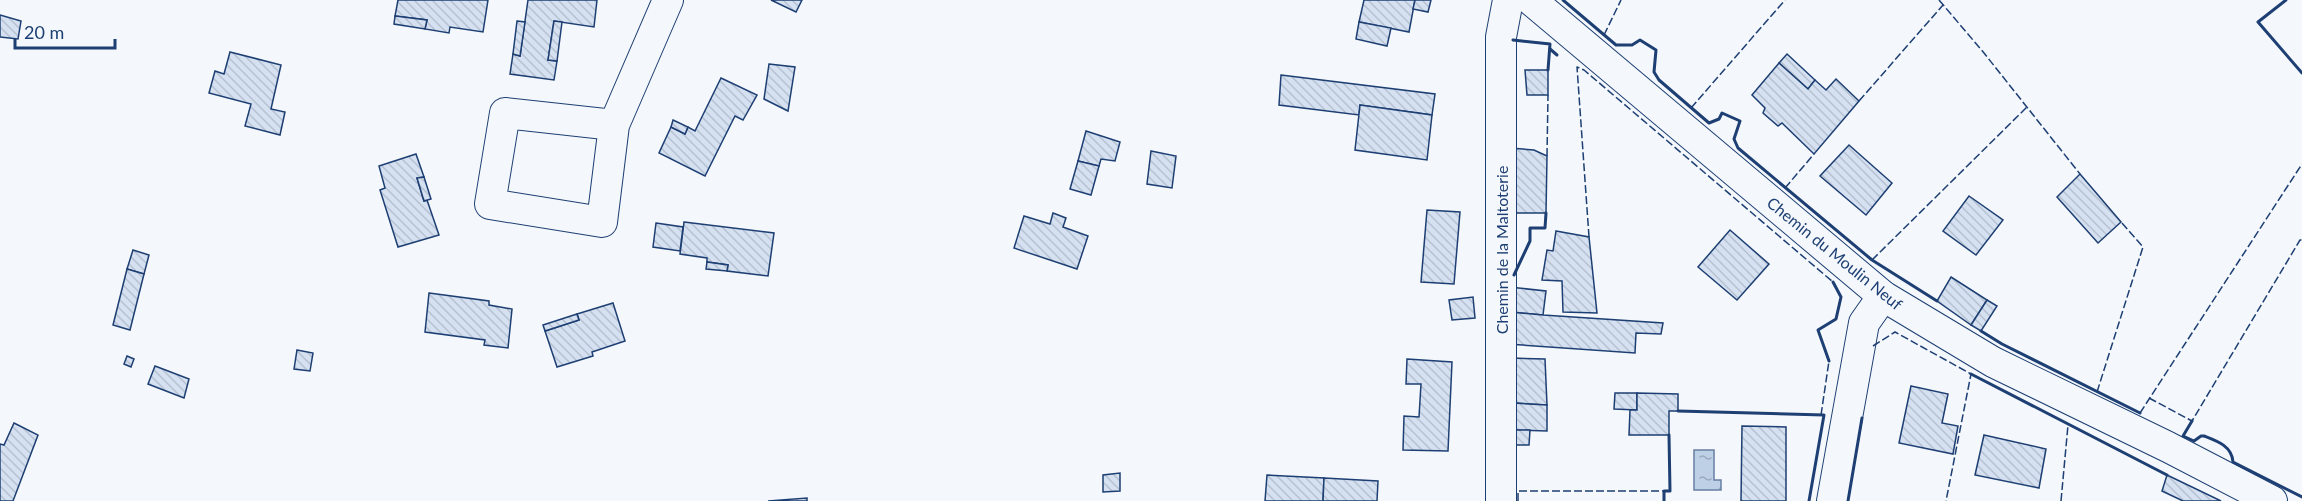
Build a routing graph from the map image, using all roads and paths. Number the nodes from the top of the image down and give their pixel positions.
1 (668, 0) edge
2 (1508, 0) edge
3 (1531, 0) edge
4 (614, 125) junction
5 (1883, 296) junction
6 (1501, 501) edge
7 (1832, 501) edge
8 (2272, 501) edge

1 - 4 street
2 - 6 street, Chemin de la Maltoterie
3 - 5 street, Chemin du Moulin Neuf
4 - 4 street
5 - 7 street
5 - 8 street, Chemin du Moulin Neuf

